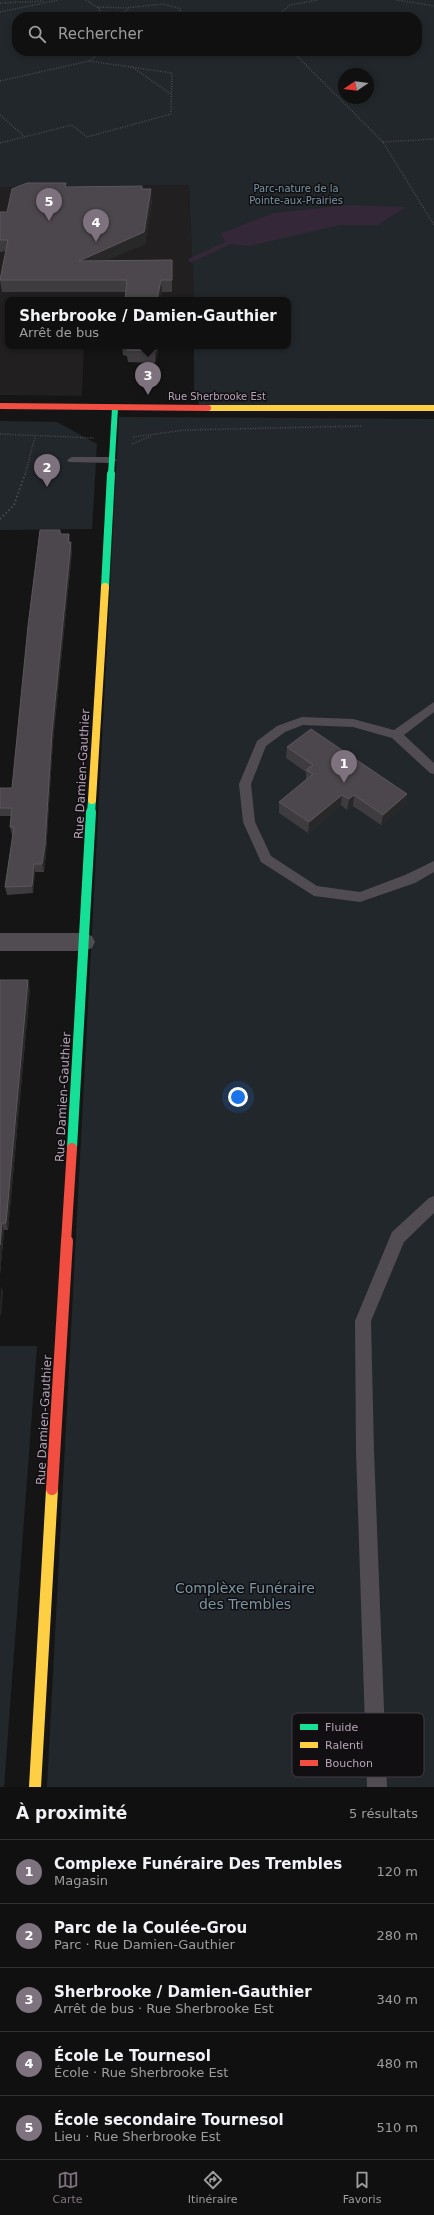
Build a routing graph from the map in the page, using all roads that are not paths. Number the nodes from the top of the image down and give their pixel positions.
1 (0, 406) edge
2 (115, 408) junction
3 (434, 408) edge
4 (72, 460) dead end
5 (112, 460) junction
6 (434, 706) edge
7 (396, 735) junction
8 (434, 770) edge
9 (434, 866) edge
10 (0, 942) edge
11 (84, 942) junction
12 (434, 1203) edge
13 (374, 1713) edge
14 (377, 1777) edge
15 (35, 1787) edge
16 (377, 1787) edge

1 - 2 street, Rue Sherbrooke Est
2 - 3 street, Rue Sherbrooke Est
2 - 5 street, Rue Damien-Gauthier
4 - 5 lane
5 - 11 street, Rue Damien-Gauthier
6 - 7 lane
7 - 8 lane
7 - 9 lane
10 - 11 street
11 - 15 street, Rue Damien-Gauthier
12 - 13 lane
14 - 16 lane

